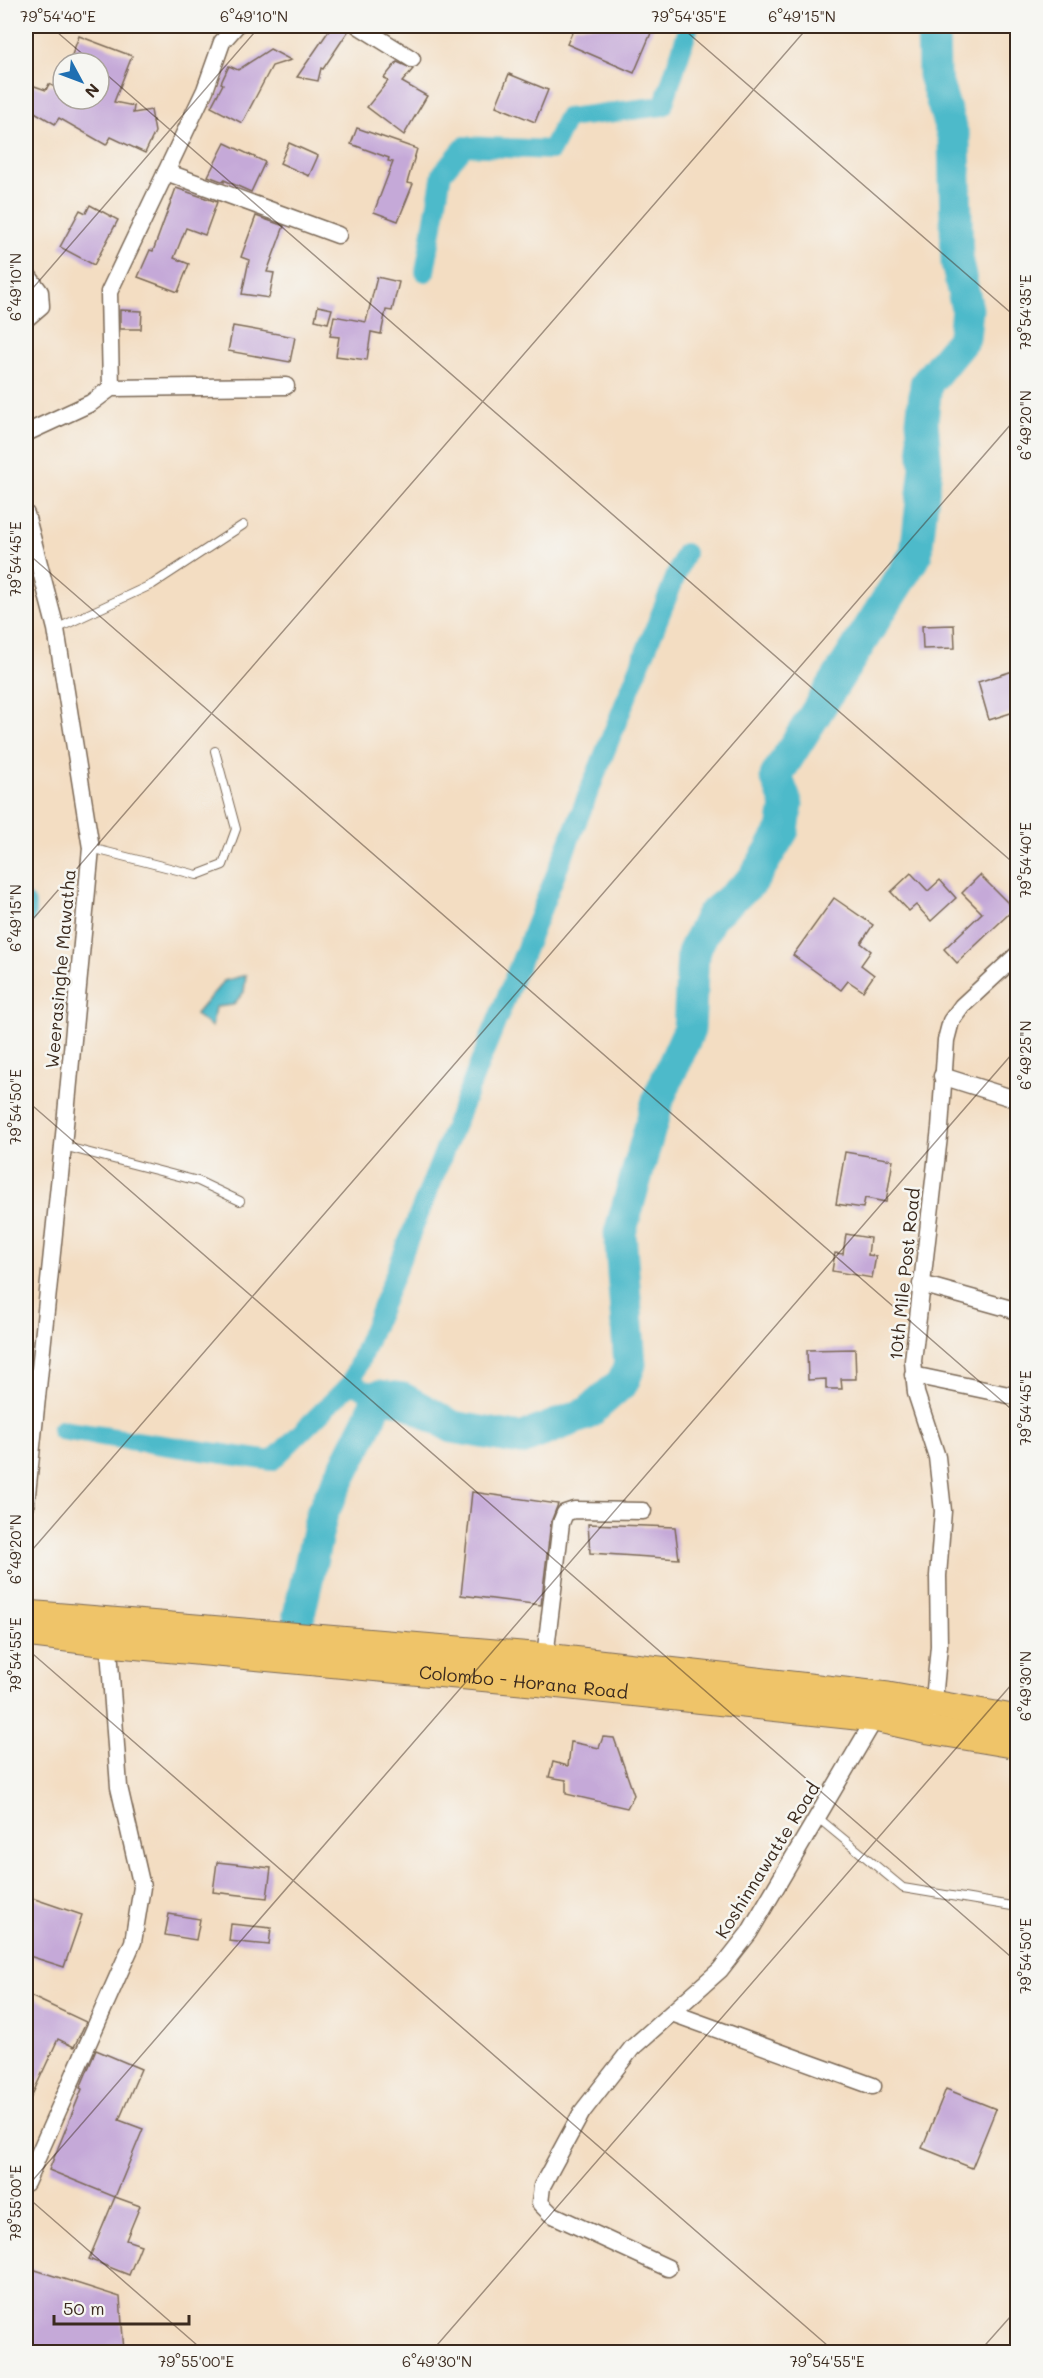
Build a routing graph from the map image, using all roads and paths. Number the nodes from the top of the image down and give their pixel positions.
1 (236, 26) edge
2 (359, 26) edge
3 (412, 59) dead end
4 (166, 172) junction
5 (338, 235) dead end
6 (26, 273) edge
7 (26, 319) edge
8 (286, 386) dead end
9 (111, 388) junction
10 (26, 433) edge
11 (26, 514) edge
12 (243, 525) dead end
13 (57, 629) junction
14 (215, 751) dead end
15 (91, 848) junction
16 (1017, 954) edge
17 (942, 1076) junction
18 (1017, 1100) edge
19 (63, 1146) junction
20 (240, 1201) dead end
21 (921, 1284) junction
22 (1017, 1311) edge
23 (914, 1375) junction
24 (1017, 1397) edge
25 (26, 1504) edge
26 (643, 1511) dead end
27 (26, 1614) edge
28 (26, 1633) edge
29 (108, 1633) junction
30 (545, 1657) junction
31 (882, 1707) junction
32 (931, 1718) junction
33 (1017, 1719) edge
34 (1017, 1745) edge
35 (817, 1817) junction
36 (1017, 1907) edge
37 (672, 2013) junction
38 (873, 2086) dead end
39 (26, 2183) edge
40 (668, 2268) dead end

1 - 4 street
2 - 3 street
4 - 5 street
4 - 9 street
6 - 7 street
8 - 9 street
9 - 10 street
11 - 13 street, Weerasinghe Mawatha
12 - 13 lane
13 - 15 street, Weerasinghe Mawatha
14 - 15 lane
15 - 19 street, Weerasinghe Mawatha
16 - 17 street, 10th Mile Post Road
17 - 18 street
17 - 21 street, 10th Mile Post Road
19 - 20 lane
19 - 25 street, Weerasinghe Mawatha
21 - 22 street
21 - 23 street, 10th Mile Post Road
23 - 24 street
23 - 32 street, 10th Mile Post Road
26 - 30 street
27 - 29 main road, Colombo - Horana Road
28 - 29 main road, Colombo - Horana Road
29 - 30 main road, Colombo - Horana Road
29 - 31 main road, Colombo - Horana Road
29 - 39 street
30 - 31 main road, Colombo - Horana Road
31 - 32 main road, Colombo - Horana Road
31 - 35 street, Koshinnawatte Road
32 - 33 main road, Colombo - Horana Road
32 - 34 main road, Colombo - Horana Road
35 - 36 lane
35 - 37 street, Koshinnawatte Road
37 - 38 street
37 - 40 street, Koshinnawatte Road

